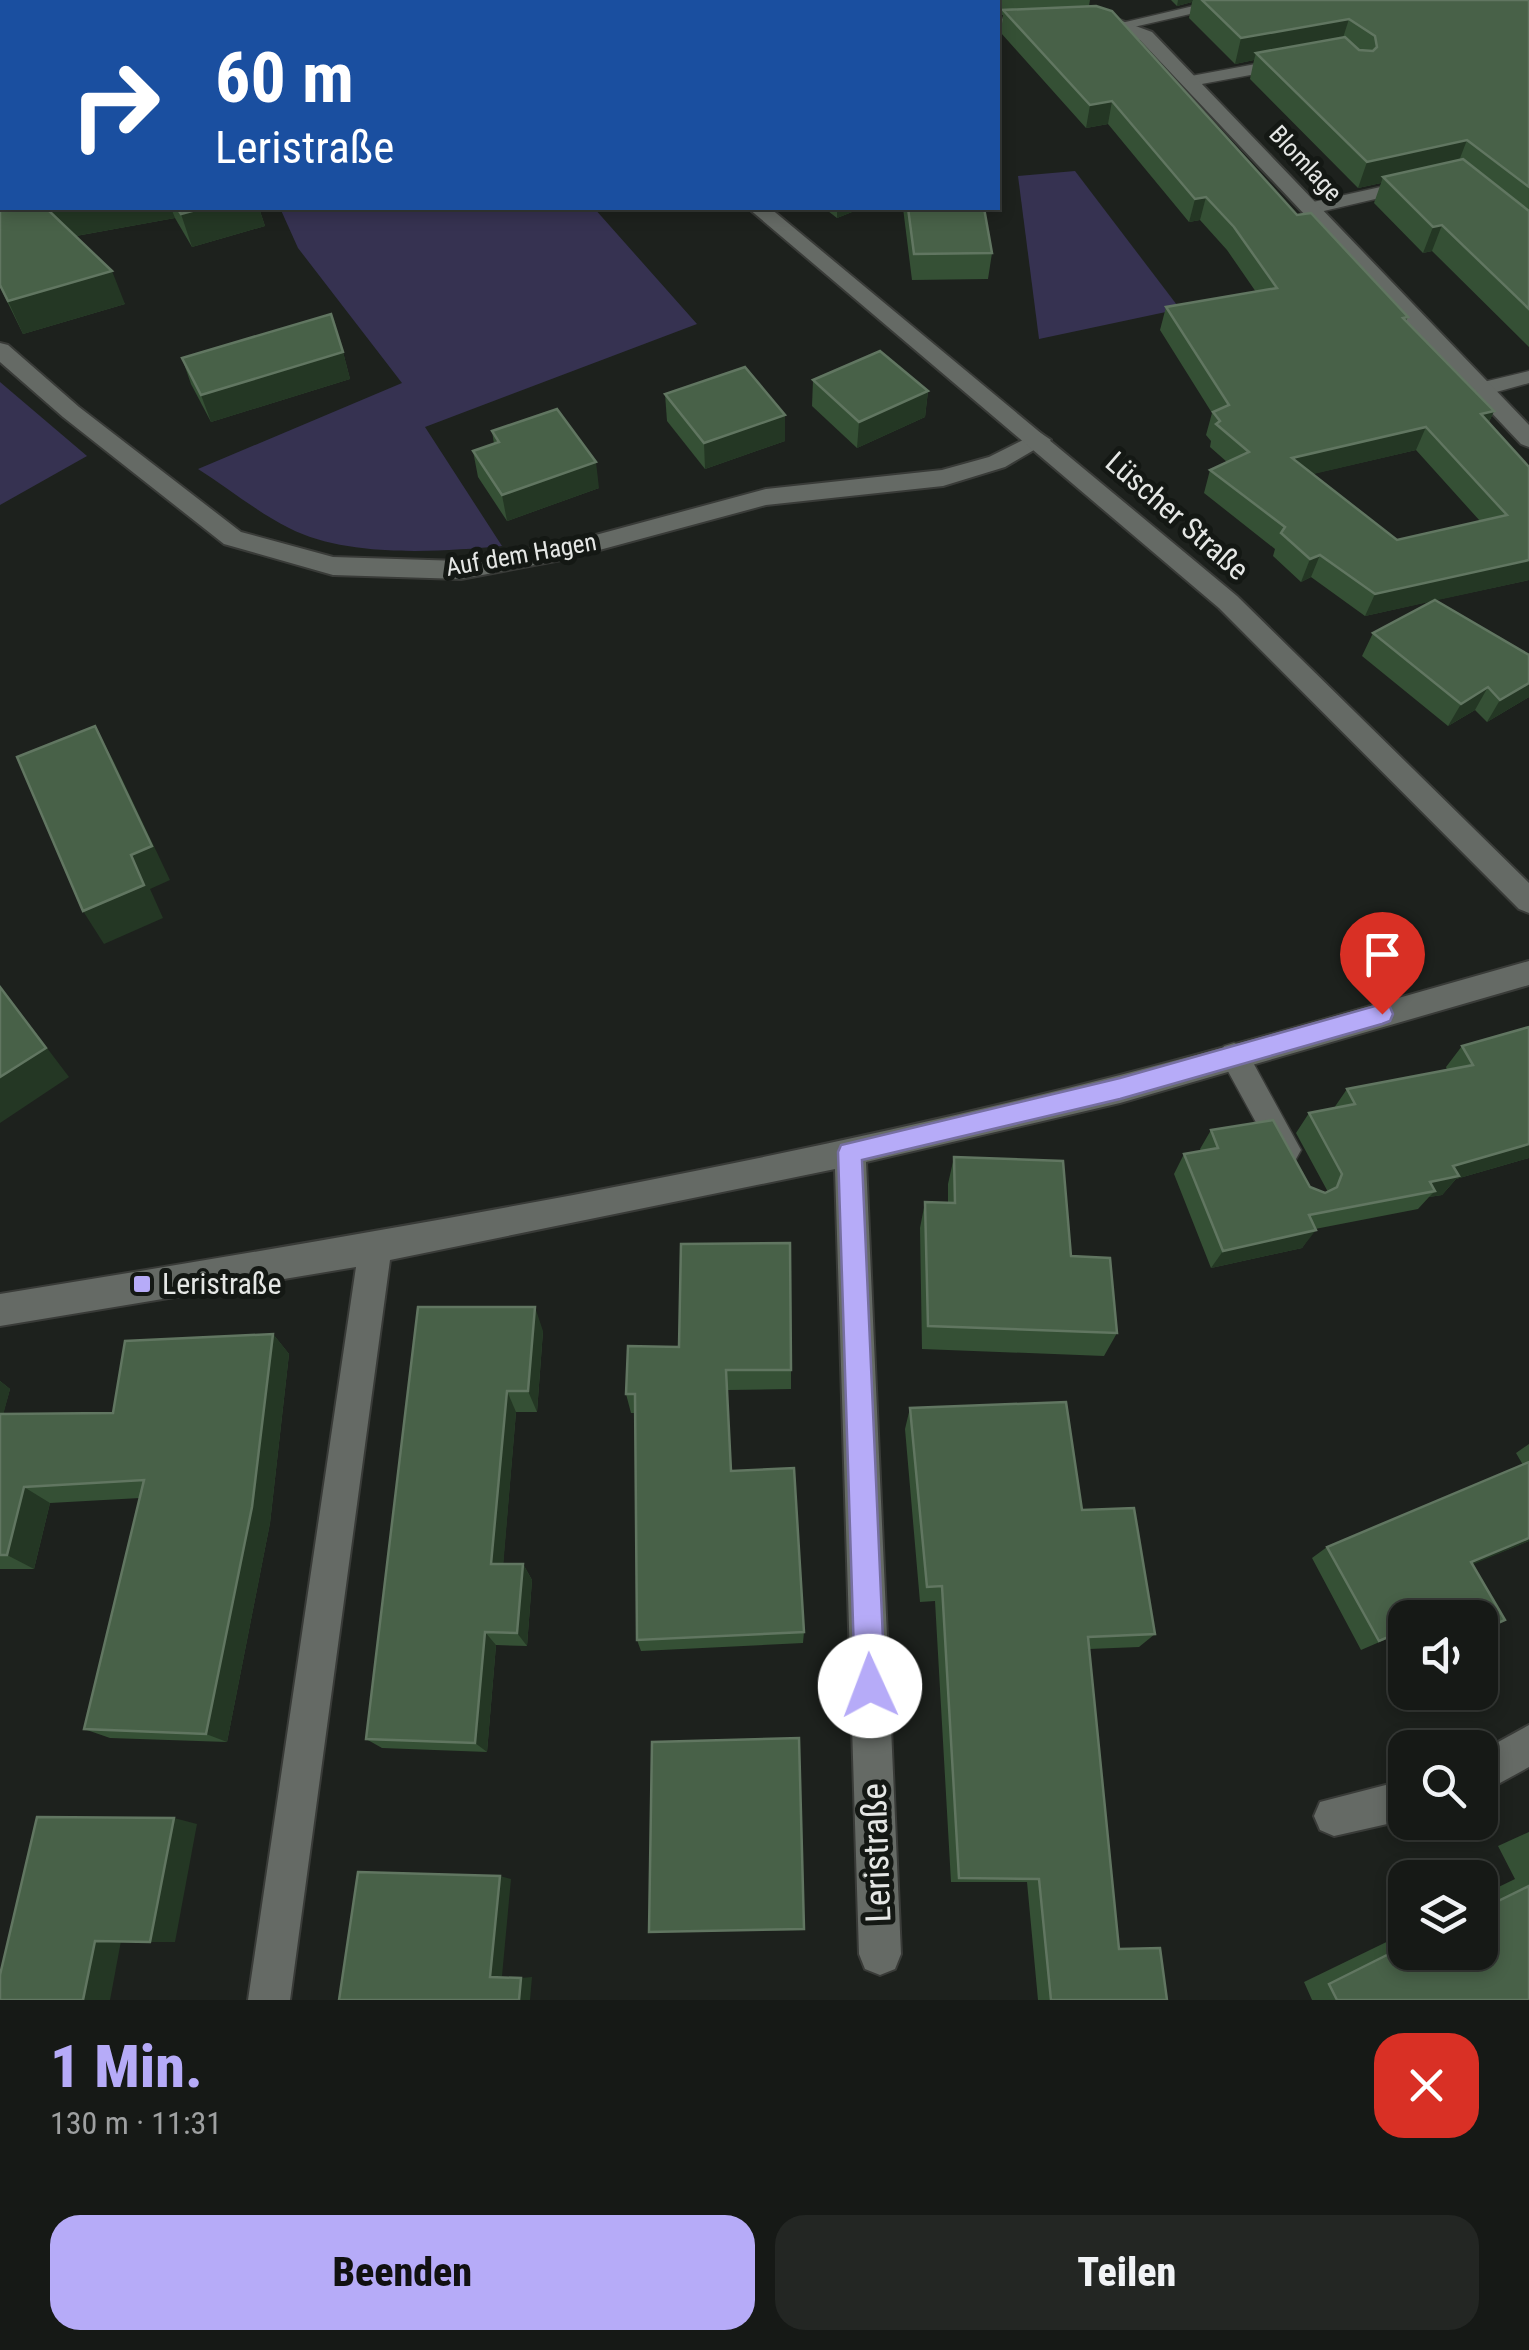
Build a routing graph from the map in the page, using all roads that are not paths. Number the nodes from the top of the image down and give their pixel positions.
1 (1243, 0) edge
2 (1000, 24) edge
3 (1125, 24) junction
4 (1304, 60) edge
5 (1191, 81) junction
6 (1439, 179) edge
7 (1311, 208) junction
8 (760, 210) edge
9 (0, 350) edge
10 (1529, 377) edge
11 (1482, 389) junction
12 (1529, 438) edge
13 (1039, 440) junction
14 (1529, 901) edge
15 (1529, 974) edge
16 (1234, 1055) junction
17 (850, 1152) junction
18 (1300, 1177) edge
19 (376, 1248) junction
20 (0, 1310) edge
21 (1529, 1745) edge
22 (1498, 1763) edge
23 (1388, 1804) edge
24 (1334, 1816) dead end
25 (880, 1954) dead end
26 (270, 2000) edge

1 - 3 lane
2 - 3 street
3 - 5 street, Blomlage
4 - 5 lane
5 - 7 street, Blomlage
6 - 7 lane
7 - 11 street, Blomlage
8 - 13 street, Lüscher Straße
9 - 13 street, Auf dem Hagen
10 - 11 lane
11 - 12 street, Blomlage
13 - 14 street, Lüscher Straße
15 - 16 street
16 - 17 street
16 - 18 lane
17 - 19 street
17 - 25 street, Leristraße
19 - 20 street
19 - 26 street
21 - 22 street
23 - 24 street

